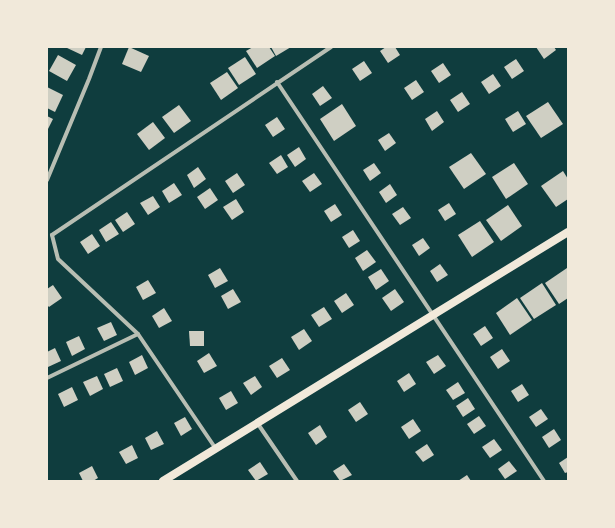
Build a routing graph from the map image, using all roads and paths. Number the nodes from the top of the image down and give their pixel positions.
1 (101, 47) edge
2 (331, 47) edge
3 (277, 82) junction
4 (47, 180) edge
5 (568, 232) edge
6 (47, 233) edge
7 (52, 235) junction
8 (434, 315) junction
9 (138, 334) junction
10 (47, 378) edge
11 (258, 424) junction
12 (216, 450) junction
13 (163, 481) edge
14 (297, 481) edge
15 (544, 481) edge

1 - 4 street
2 - 3 street
3 - 7 street
3 - 8 street
5 - 8 main road
6 - 7 street
7 - 9 street
8 - 11 main road
8 - 15 street
9 - 10 street
9 - 12 street
11 - 12 main road
11 - 14 street
12 - 13 main road

